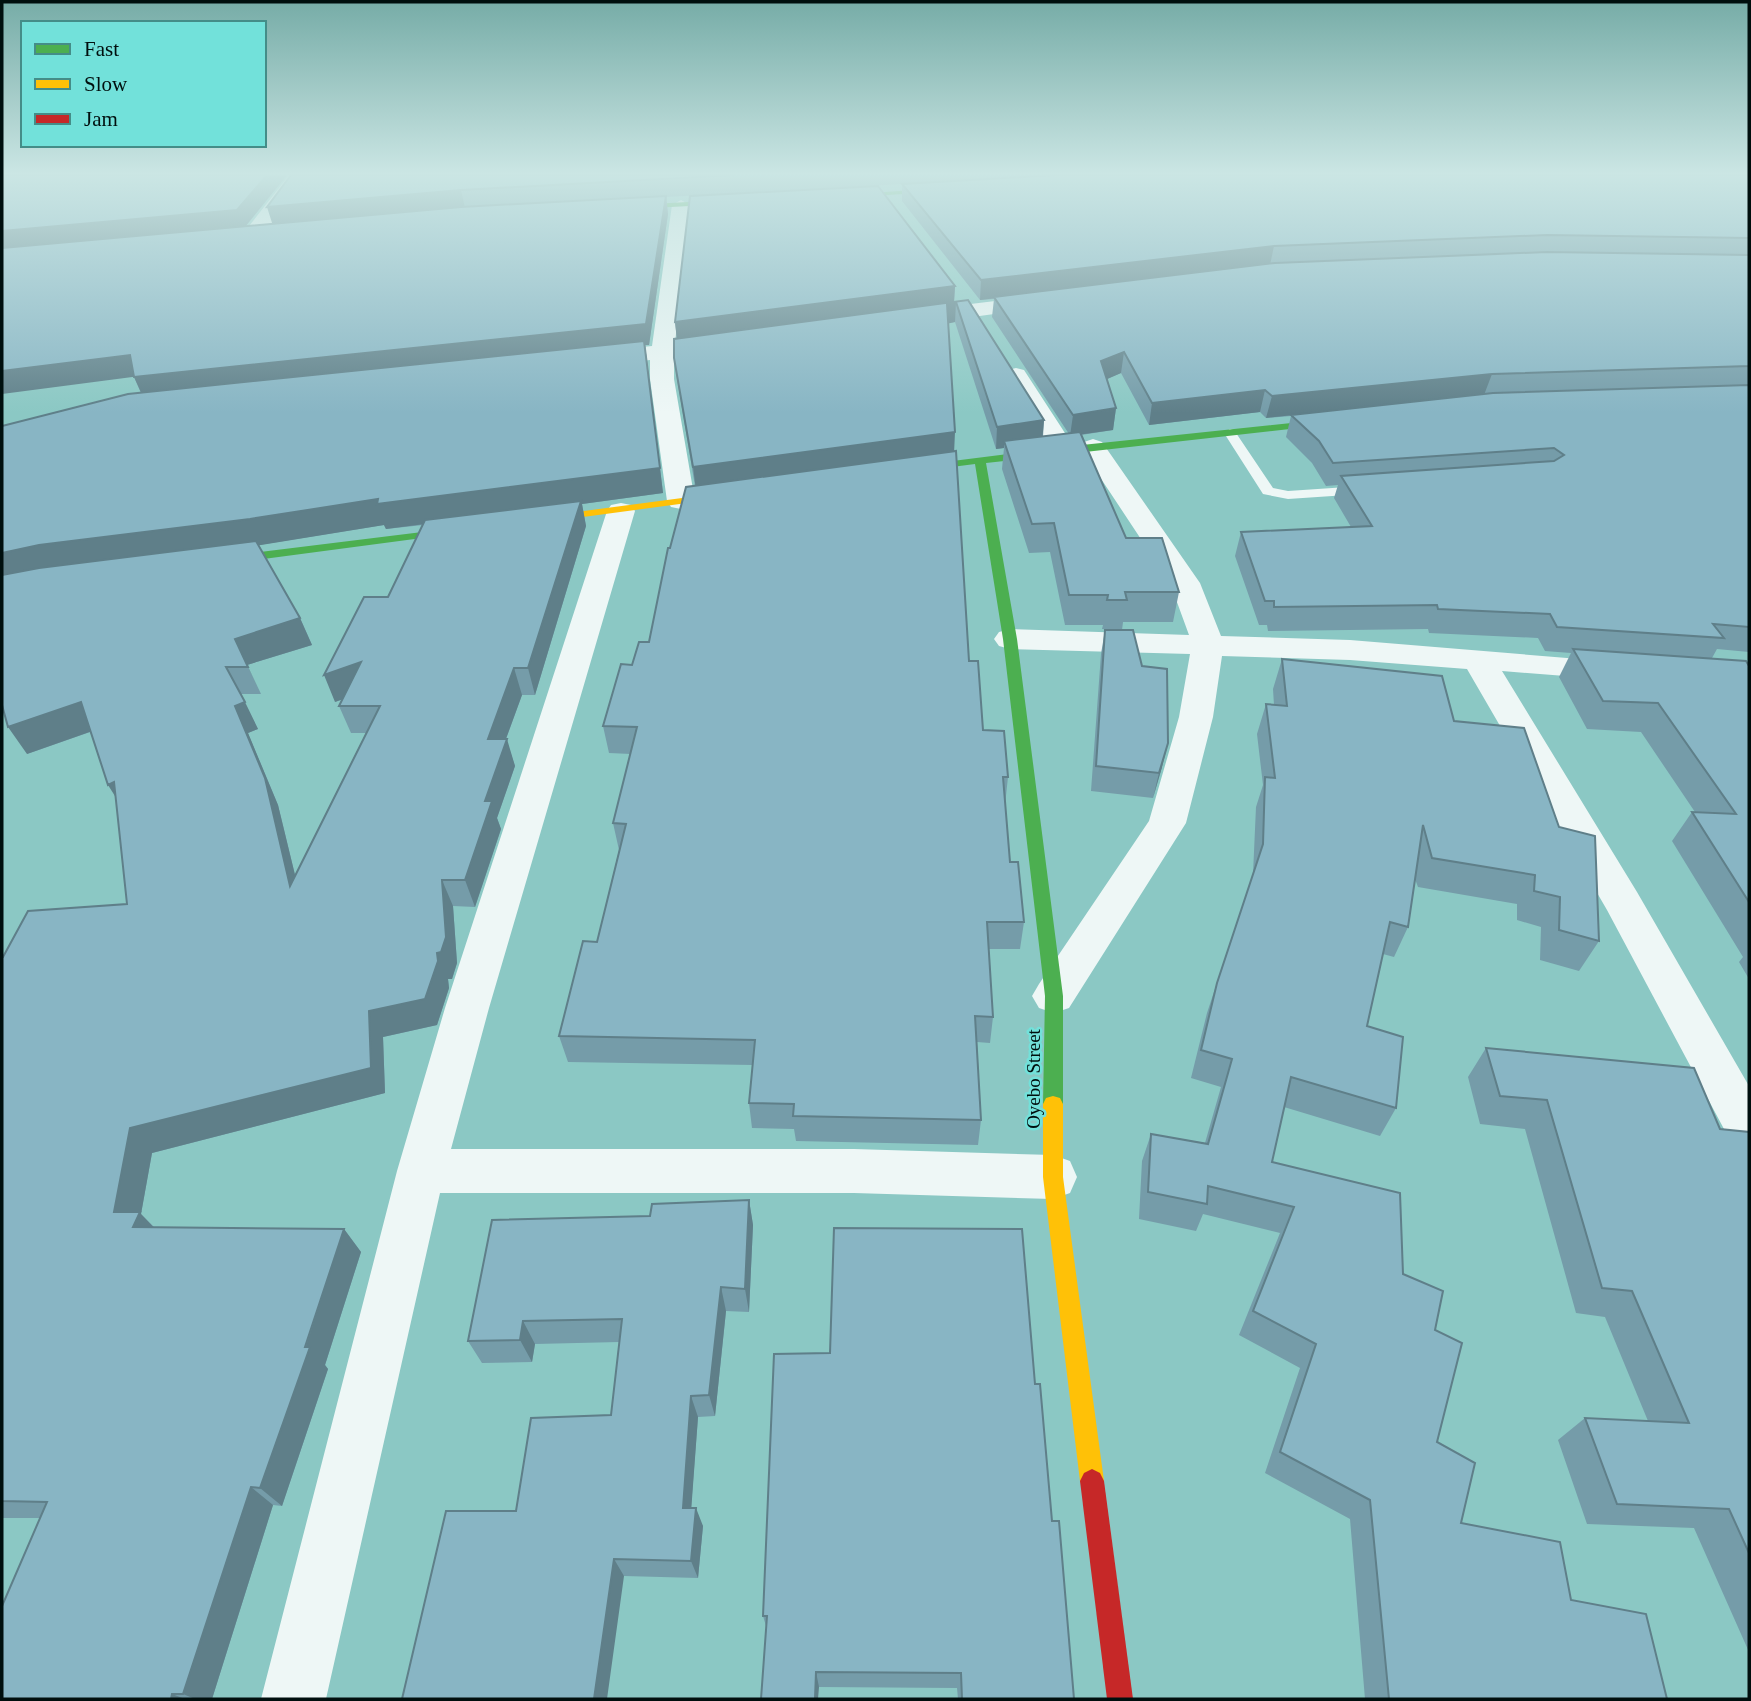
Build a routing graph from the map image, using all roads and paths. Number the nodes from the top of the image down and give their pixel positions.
1 (675, 254) edge
2 (957, 289) dead end
3 (1068, 298) edge
4 (974, 310) junction
5 (906, 319) edge
6 (988, 333) edge
7 (743, 342) edge
8 (662, 353) junction
9 (1003, 356) edge
10 (572, 361) edge
11 (1350, 420) edge
12 (1230, 433) junction
13 (1078, 448) junction
14 (980, 460) junction
15 (885, 473) edge
16 (1383, 488) edge
17 (749, 492) edge
18 (681, 501) junction
19 (621, 511) junction
20 (512, 524) edge
21 (485, 527) edge
22 (189, 565) edge
23 (1010, 639) junction
24 (1208, 644) junction
25 (1479, 661) junction
26 (1641, 671) edge
27 (1054, 996) junction
28 (1749, 1129) edge
29 (421, 1171) junction
30 (1053, 1177) junction
31 (293, 1699) edge
32 (1119, 1699) edge

1 - 8 street
2 - 4 street
3 - 4 street
4 - 5 street
4 - 6 street
7 - 8 street
8 - 10 street
8 - 18 street
9 - 13 street
11 - 12 street
12 - 13 street
12 - 16 lane
13 - 14 street
13 - 24 street
14 - 15 street
14 - 23 street, Oyebo Street
17 - 18 street
18 - 19 street
19 - 20 street
19 - 29 street
21 - 22 street
23 - 24 street
23 - 27 street, Oyebo Street
24 - 25 street
24 - 27 street
25 - 26 street
25 - 28 street
27 - 30 street, Oyebo Street
29 - 30 street
29 - 31 street
30 - 32 street, Oyebo Street

